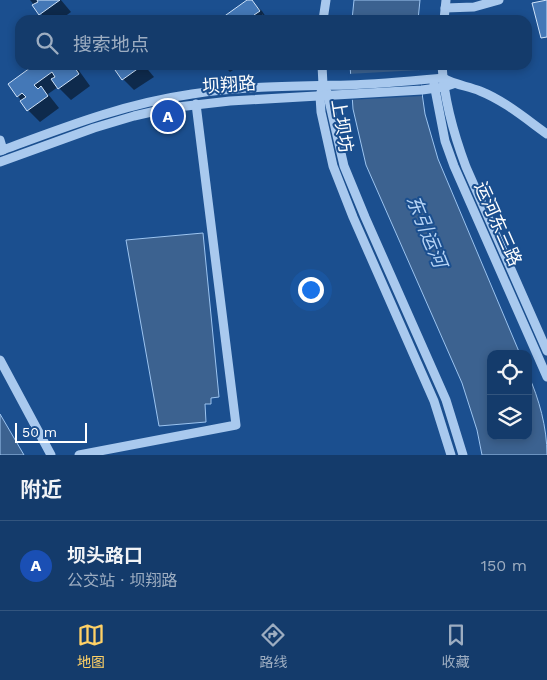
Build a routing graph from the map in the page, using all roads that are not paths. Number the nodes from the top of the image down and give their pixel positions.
1 (326, 0) edge
2 (499, 0) edge
3 (446, 4) edge
4 (324, 15) edge
5 (322, 70) edge
6 (442, 70) edge
7 (442, 83) junction
8 (323, 85) junction
9 (350, 90) junction
10 (324, 96) junction
11 (196, 104) junction
12 (547, 134) edge
13 (0, 140) edge
14 (2, 151) edge
15 (0, 162) edge
16 (547, 351) edge
17 (0, 360) edge
18 (547, 377) edge
19 (51, 455) edge
20 (79, 455) edge
21 (451, 455) edge
22 (463, 455) edge

1 - 4 street
2 - 3 street
5 - 8 street, 上坝坊
6 - 7 street, 运河东三路
7 - 9 street
7 - 12 street
7 - 16 street, 运河东三路
7 - 18 street, 运河东三路
8 - 9 street, 坝翔路
8 - 10 street, 上坝坊
8 - 14 street, 坝翔路
9 - 10 street, 坝翔路
10 - 11 street, 坝翔路
10 - 21 street, 上坝坊
10 - 22 street, 上坝坊
11 - 15 street, 坝翔路
11 - 20 street
13 - 14 street
17 - 19 street

